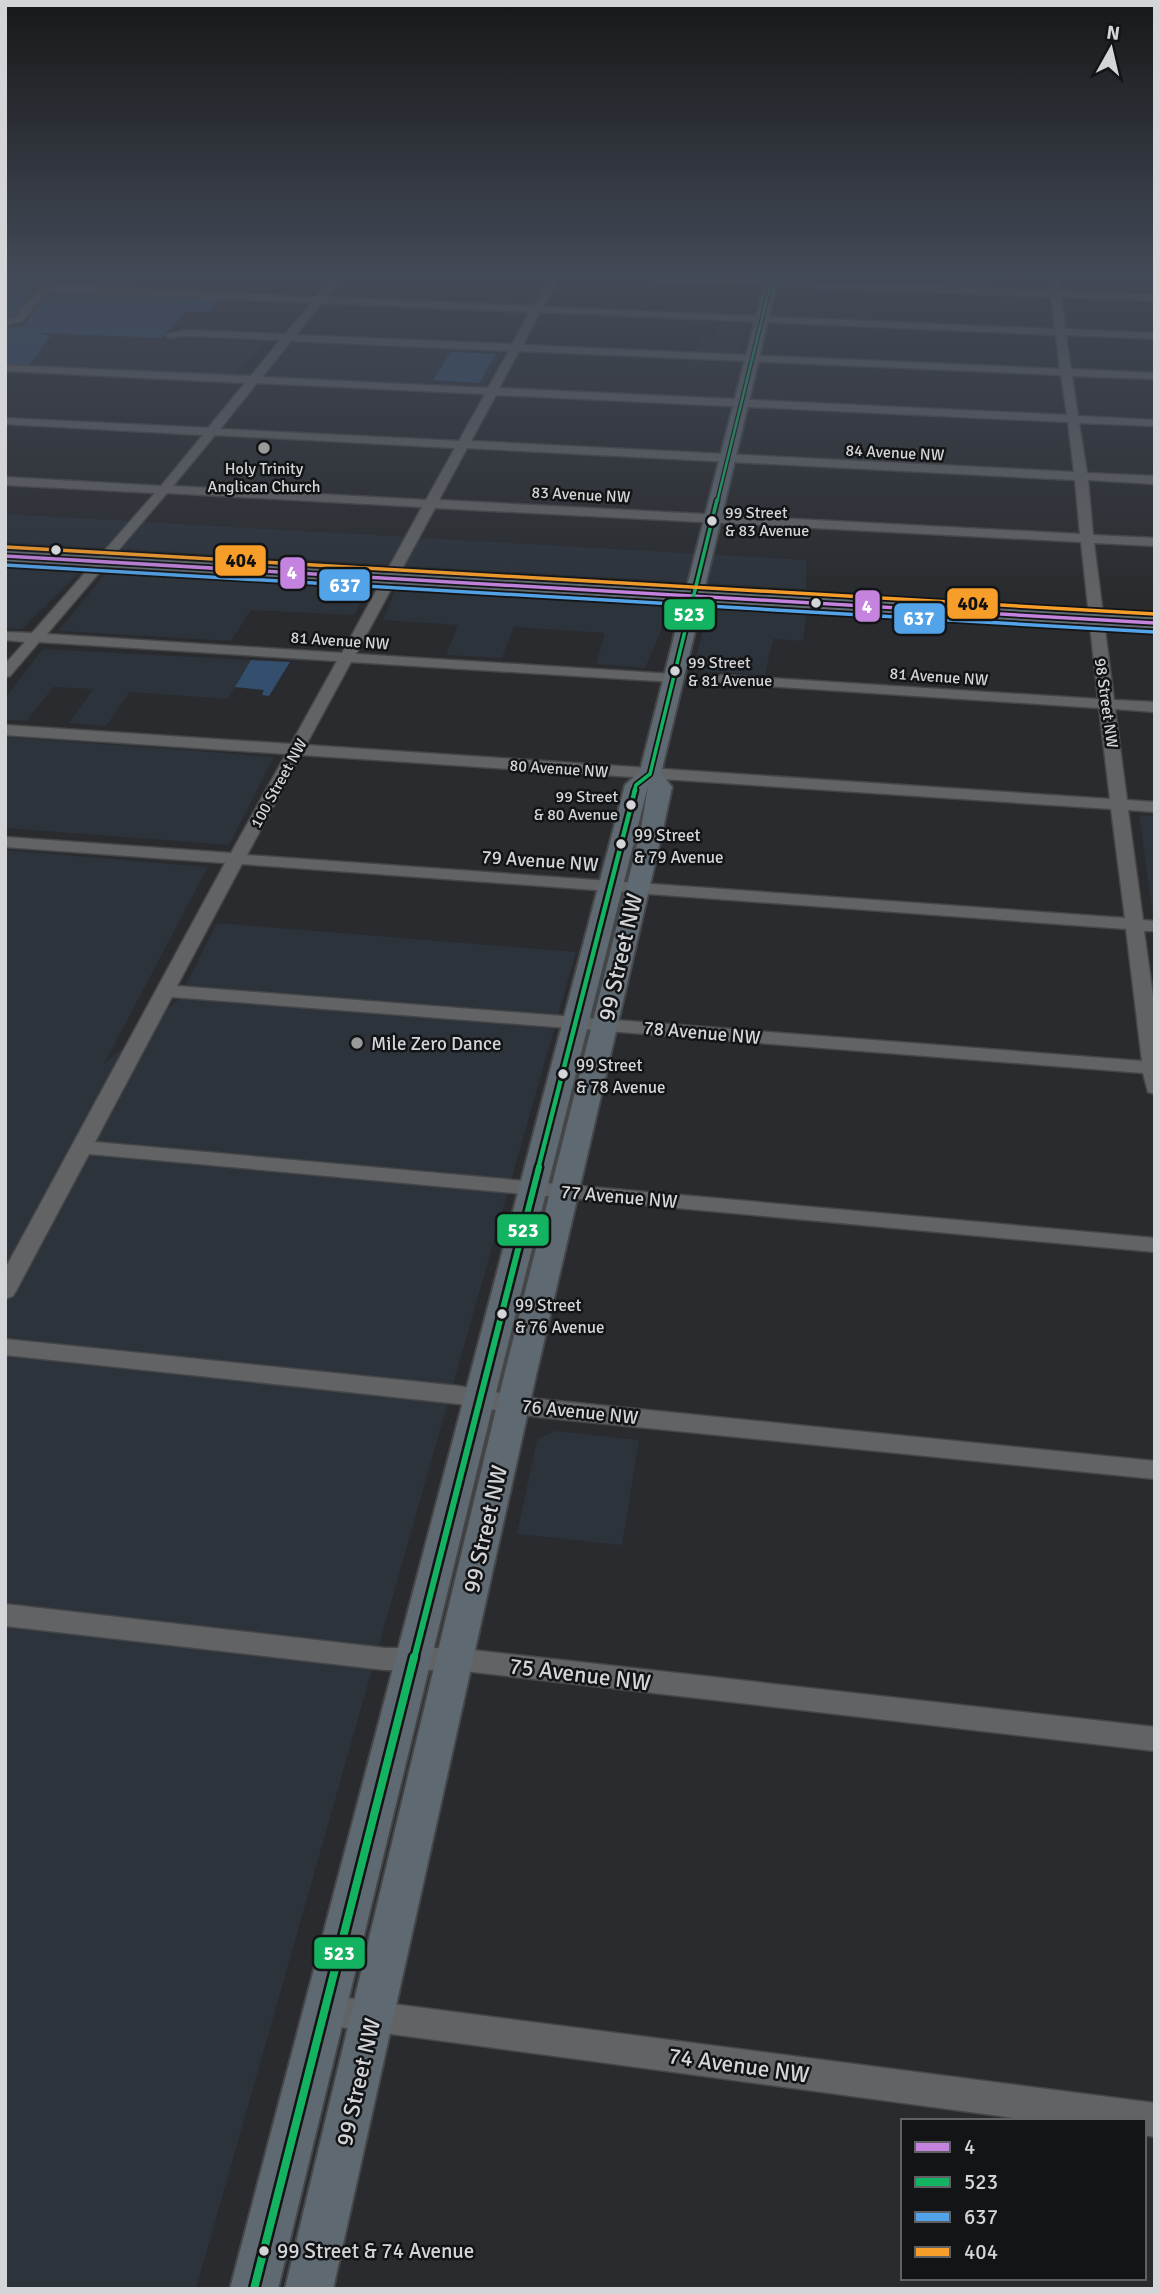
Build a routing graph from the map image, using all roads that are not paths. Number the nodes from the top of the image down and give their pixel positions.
1 (249, 385) edge
2 (363, 385) edge
3 (495, 385) edge
4 (744, 385) edge
5 (1068, 385) edge
6 (492, 391) junction
7 (740, 403) junction
8 (1073, 419) junction
9 (5, 421) edge
10 (1155, 423) edge
11 (212, 431) junction
12 (464, 443) junction
13 (726, 459) junction
14 (1081, 477) junction
15 (1155, 480) edge
16 (5, 481) edge
17 (163, 489) junction
18 (430, 504) junction
19 (711, 519) junction
20 (1086, 538) junction
21 (1155, 542) edge
22 (5, 548) edge
23 (5, 556) edge
24 (107, 558) junction
25 (392, 574) junction
26 (693, 592) junction
27 (1155, 614) edge
28 (1096, 615) junction
29 (1155, 623) edge
30 (5, 636) edge
31 (36, 638) junction
32 (346, 658) junction
33 (5, 673) edge
34 (673, 678) junction
35 (721, 679) dead end
36 (1106, 704) junction
37 (1155, 707) edge
38 (5, 730) edge
39 (295, 751) junction
40 (650, 774) junction
41 (1119, 805) junction
42 (1155, 807) edge
43 (5, 842) edge
44 (236, 859) junction
45 (610, 886) junction
46 (637, 888) junction
47 (1135, 925) junction
48 (1155, 926) edge
49 (166, 991) junction
50 (575, 1022) junction
51 (604, 1024) junction
52 (1154, 1074) edge
53 (83, 1147) junction
54 (532, 1189) junction
55 (565, 1191) junction
56 (1155, 1245) edge
57 (5, 1291) edge
58 (5, 1347) edge
59 (478, 1398) junction
60 (514, 1404) junction
61 (1155, 1470) edge
62 (5, 1615) edge
63 (413, 1660) junction
64 (456, 1660) junction
65 (1155, 1739) edge
66 (324, 2010) junction
67 (373, 2016) junction
68 (1155, 2120) edge
69 (254, 2289) edge
70 (309, 2289) edge

1 - 11 street
2 - 6 street
3 - 6 street, 100 Street NW
4 - 7 main road, 99 Street NW
5 - 8 street, 98 Street NW
6 - 7 street
6 - 12 street, 100 Street NW
7 - 8 street
7 - 13 main road, 99 Street NW
8 - 10 street
8 - 14 street, 98 Street NW
9 - 11 street, 84 Avenue NW
11 - 12 street, 84 Avenue NW
11 - 17 street
12 - 13 street, 84 Avenue NW
12 - 18 street, 100 Street NW
13 - 14 street, 84 Avenue NW
13 - 19 main road, 99 Street NW
14 - 15 street, 84 Avenue NW
14 - 20 street, 98 Street NW
16 - 17 street, 83 Avenue NW
17 - 18 street, 83 Avenue NW
17 - 24 street
18 - 19 street, 83 Avenue NW
18 - 25 street, 100 Street NW
19 - 20 street, 83 Avenue NW
19 - 26 main road, 99 Street NW
20 - 21 street, 83 Avenue NW
20 - 28 street, 98 Street NW
22 - 24 main road
23 - 24 main road
24 - 25 main road
24 - 31 street
25 - 26 main road
25 - 32 street, 100 Street NW
26 - 28 main road
26 - 34 main road, 99 Street NW
27 - 28 main road
28 - 29 main road
28 - 36 street, 98 Street NW
30 - 31 street, 81 Avenue NW
31 - 32 street, 81 Avenue NW
31 - 33 street
32 - 34 street, 81 Avenue NW
32 - 39 street, 100 Street NW
34 - 40 main road, 99 Street NW
35 - 36 street, 81 Avenue NW
36 - 37 street, 81 Avenue NW
36 - 41 street, 98 Street NW
38 - 39 street, 80 Avenue NW
39 - 40 street, 80 Avenue NW
39 - 44 street, 100 Street NW
40 - 41 street, 80 Avenue NW
40 - 45 main road, 99 Street NW
40 - 46 main road, 99 Street NW
41 - 42 street, 80 Avenue NW
41 - 47 street, 98 Street NW
43 - 44 street, 79 Avenue NW
44 - 45 street, 79 Avenue NW
44 - 49 street, 100 Street NW
45 - 46 street, 79 Avenue NW
45 - 50 main road, 99 Street NW
46 - 47 street, 79 Avenue NW
46 - 51 main road, 99 Street NW
47 - 48 street, 79 Avenue NW
47 - 52 street, 98 Street NW
49 - 50 street, 78 Avenue NW
49 - 53 street, 100 Street NW
50 - 51 street, 78 Avenue NW
50 - 54 main road, 99 Street NW
51 - 52 street, 78 Avenue NW
51 - 55 main road, 99 Street NW
53 - 54 street, 77 Avenue NW
53 - 57 street, 100 Street NW
54 - 55 street, 77 Avenue NW
54 - 59 main road, 99 Street NW
55 - 56 street, 77 Avenue NW
55 - 60 main road, 99 Street NW
58 - 59 street, 76 Avenue NW
59 - 60 street, 76 Avenue NW
59 - 63 main road, 99 Street NW
60 - 61 street, 76 Avenue NW
60 - 64 main road, 99 Street NW
62 - 63 street, 75 Avenue NW
63 - 64 street, 75 Avenue NW
63 - 66 main road, 99 Street NW
64 - 65 street, 75 Avenue NW
64 - 67 main road, 99 Street NW
66 - 67 street, 74 Avenue NW
66 - 69 main road, 99 Street NW
67 - 68 street, 74 Avenue NW
67 - 70 main road, 99 Street NW

